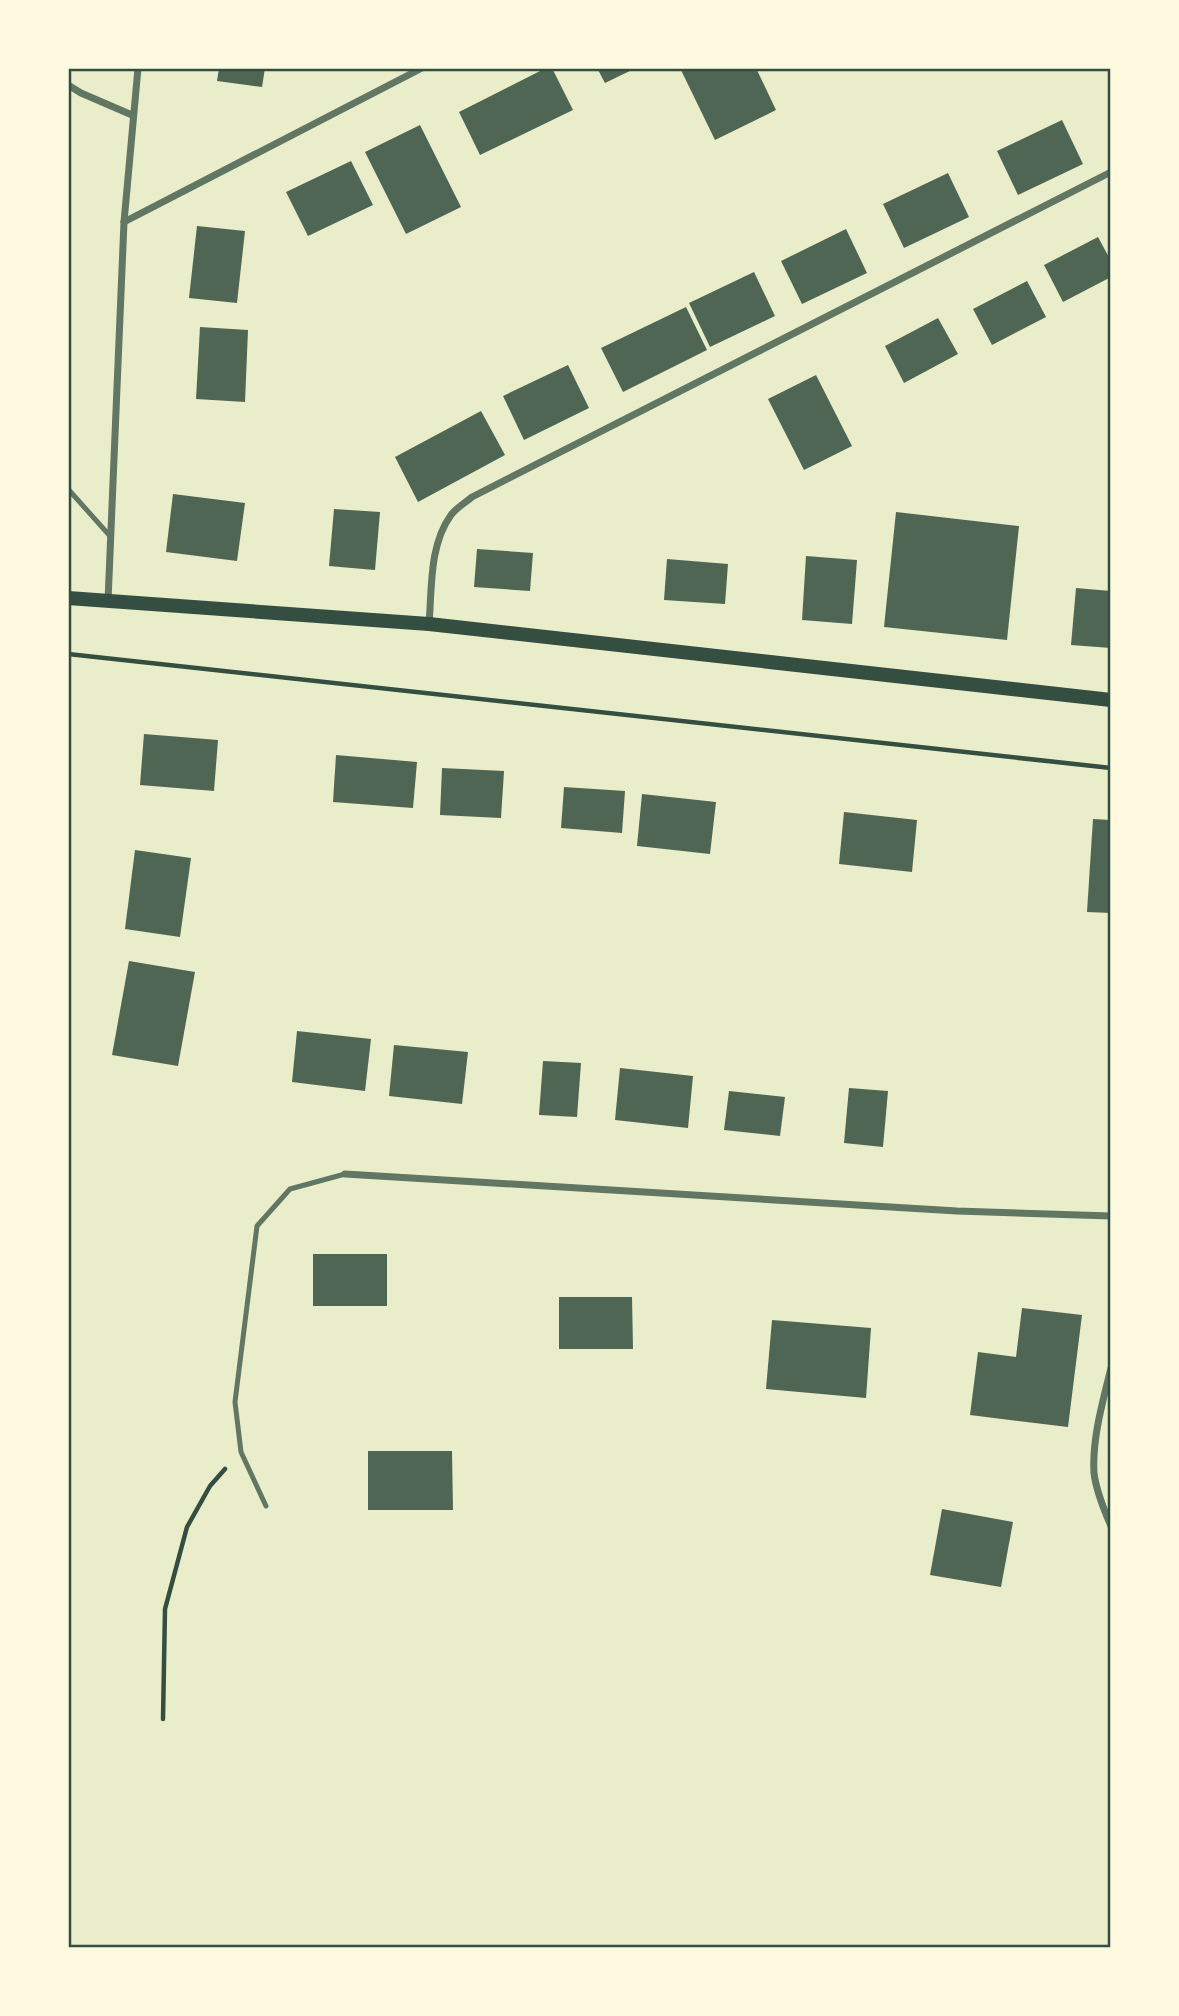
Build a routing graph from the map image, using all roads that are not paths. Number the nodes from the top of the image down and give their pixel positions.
1 (138, 68) edge
2 (422, 68) edge
3 (68, 85) edge
4 (132, 115) junction
5 (1111, 172) edge
6 (124, 222) junction
7 (68, 489) edge
8 (110, 537) junction
9 (68, 598) edge
10 (108, 601) junction
11 (429, 624) junction
12 (1111, 700) edge
13 (345, 1174) joint
14 (1111, 1216) edge
15 (1111, 1368) edge
16 (266, 1506) dead end
17 (1111, 1526) edge

1 - 4 street
2 - 6 street
3 - 4 street
4 - 6 street
5 - 11 street
6 - 8 street
7 - 8 lane
8 - 10 street
9 - 10 main road
10 - 11 main road
11 - 12 main road
13 - 14 street
13 - 16 lane
15 - 17 street

